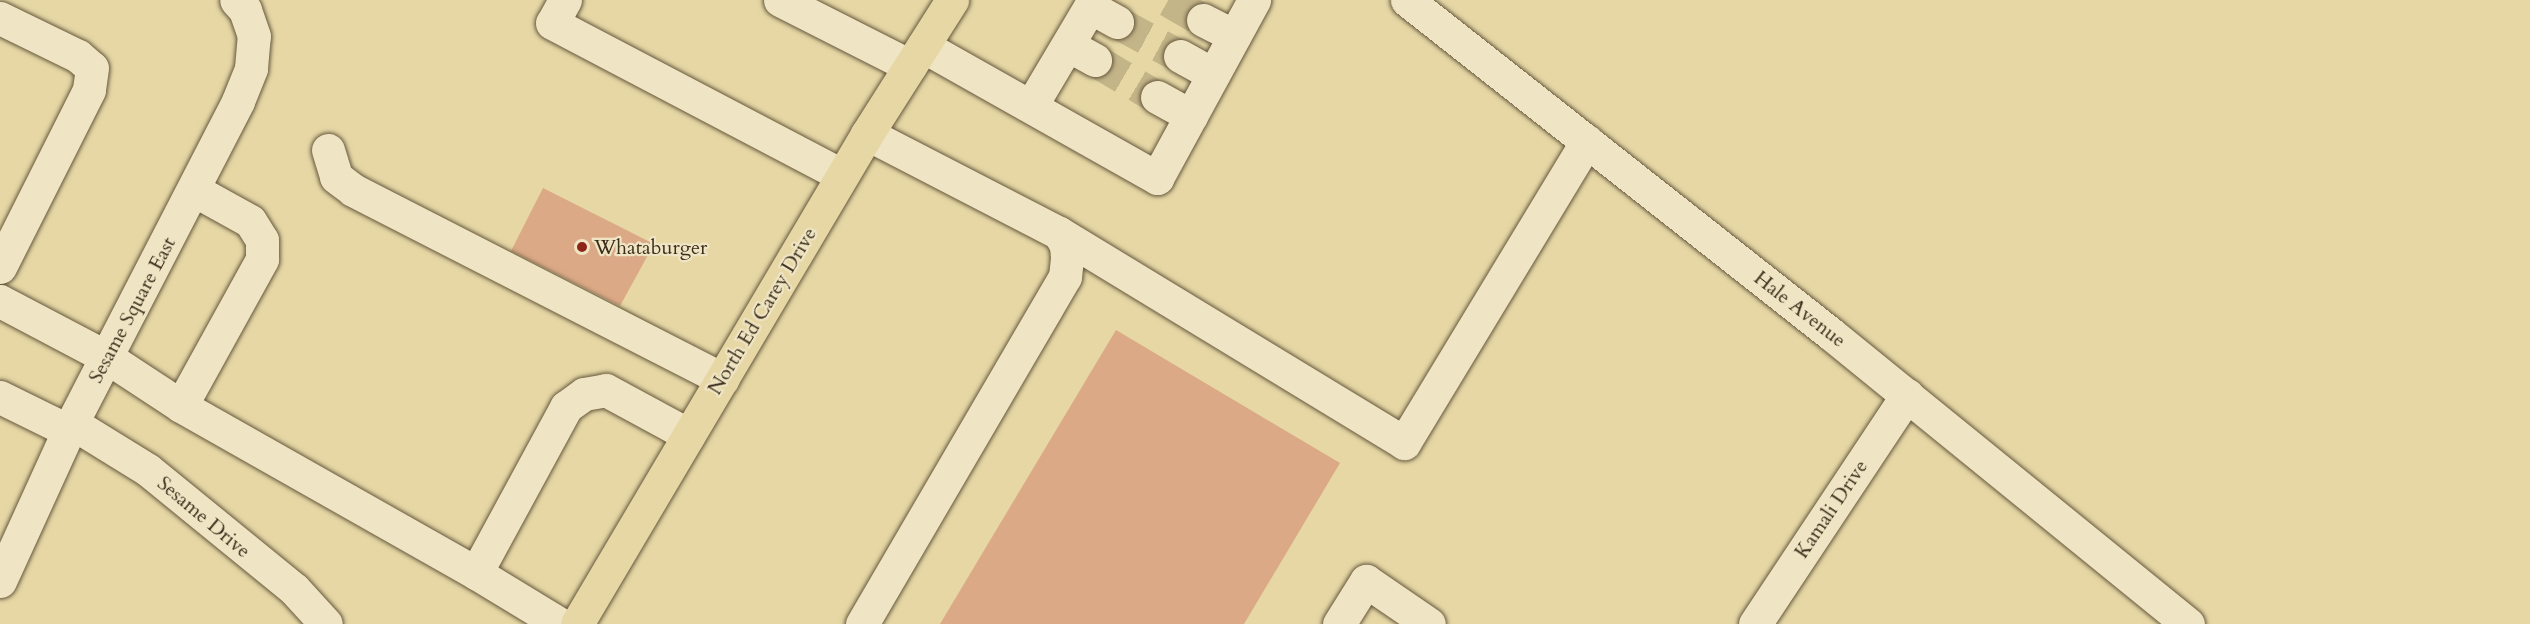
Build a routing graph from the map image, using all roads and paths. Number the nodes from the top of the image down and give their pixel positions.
1 (236, 0) edge
2 (565, 0) edge
3 (780, 0) edge
4 (952, 0) edge
5 (1254, 0) edge
6 (1407, 0) edge
7 (1101, 10) edge
8 (1203, 20) tunnel mouth
9 (2, 23) edge
10 (1234, 36) junction
11 (917, 56) junction
12 (1180, 56) tunnel mouth
13 (1213, 74) junction
14 (1157, 97) tunnel mouth
15 (1031, 106) junction
16 (1191, 116) junction
17 (867, 134) junction
18 (1587, 141) junction
19 (328, 150) dead end
20 (842, 175) junction
21 (194, 190) junction
22 (1059, 234) junction
23 (0, 267) edge
24 (0, 301) edge
25 (108, 358) junction
26 (722, 379) junction
27 (1907, 395) junction
28 (0, 397) edge
29 (181, 406) junction
30 (70, 427) junction
31 (689, 435) junction
32 (476, 573) junction
33 (0, 581) edge
34 (326, 624) edge
35 (560, 624) edge
36 (577, 624) edge
37 (862, 624) edge
38 (1339, 624) edge
39 (1429, 624) edge
40 (1755, 624) edge
41 (2188, 624) edge

1 - 21 street, Sesame Square East
2 - 20 street
3 - 11 street
4 - 11 main road, North Ed Carey Drive
5 - 10 street
6 - 18 street, Hale Avenue
7 - 15 street
8 - 10 street
9 - 23 street
10 - 13 street
11 - 15 street
11 - 17 main road, North Ed Carey Drive
12 - 13 street
13 - 16 street
14 - 16 street
15 - 16 street
17 - 20 main road, North Ed Carey Drive
17 - 22 street
18 - 22 street
18 - 27 street, Hale Avenue
19 - 26 street
20 - 26 main road, North Ed Carey Drive
21 - 25 street, Sesame Square East
21 - 29 street
22 - 37 street
24 - 25 street
25 - 29 street
25 - 30 street, Sesame Square East
26 - 31 main road, North Ed Carey Drive
27 - 40 street, Kamali Drive
27 - 41 street, Hale Avenue
28 - 30 street, Sesame Drive
29 - 32 street
30 - 33 street, Sesame Square East
30 - 34 street, Sesame Drive
31 - 32 street
31 - 36 main road, North Ed Carey Drive
32 - 35 street
38 - 39 street

